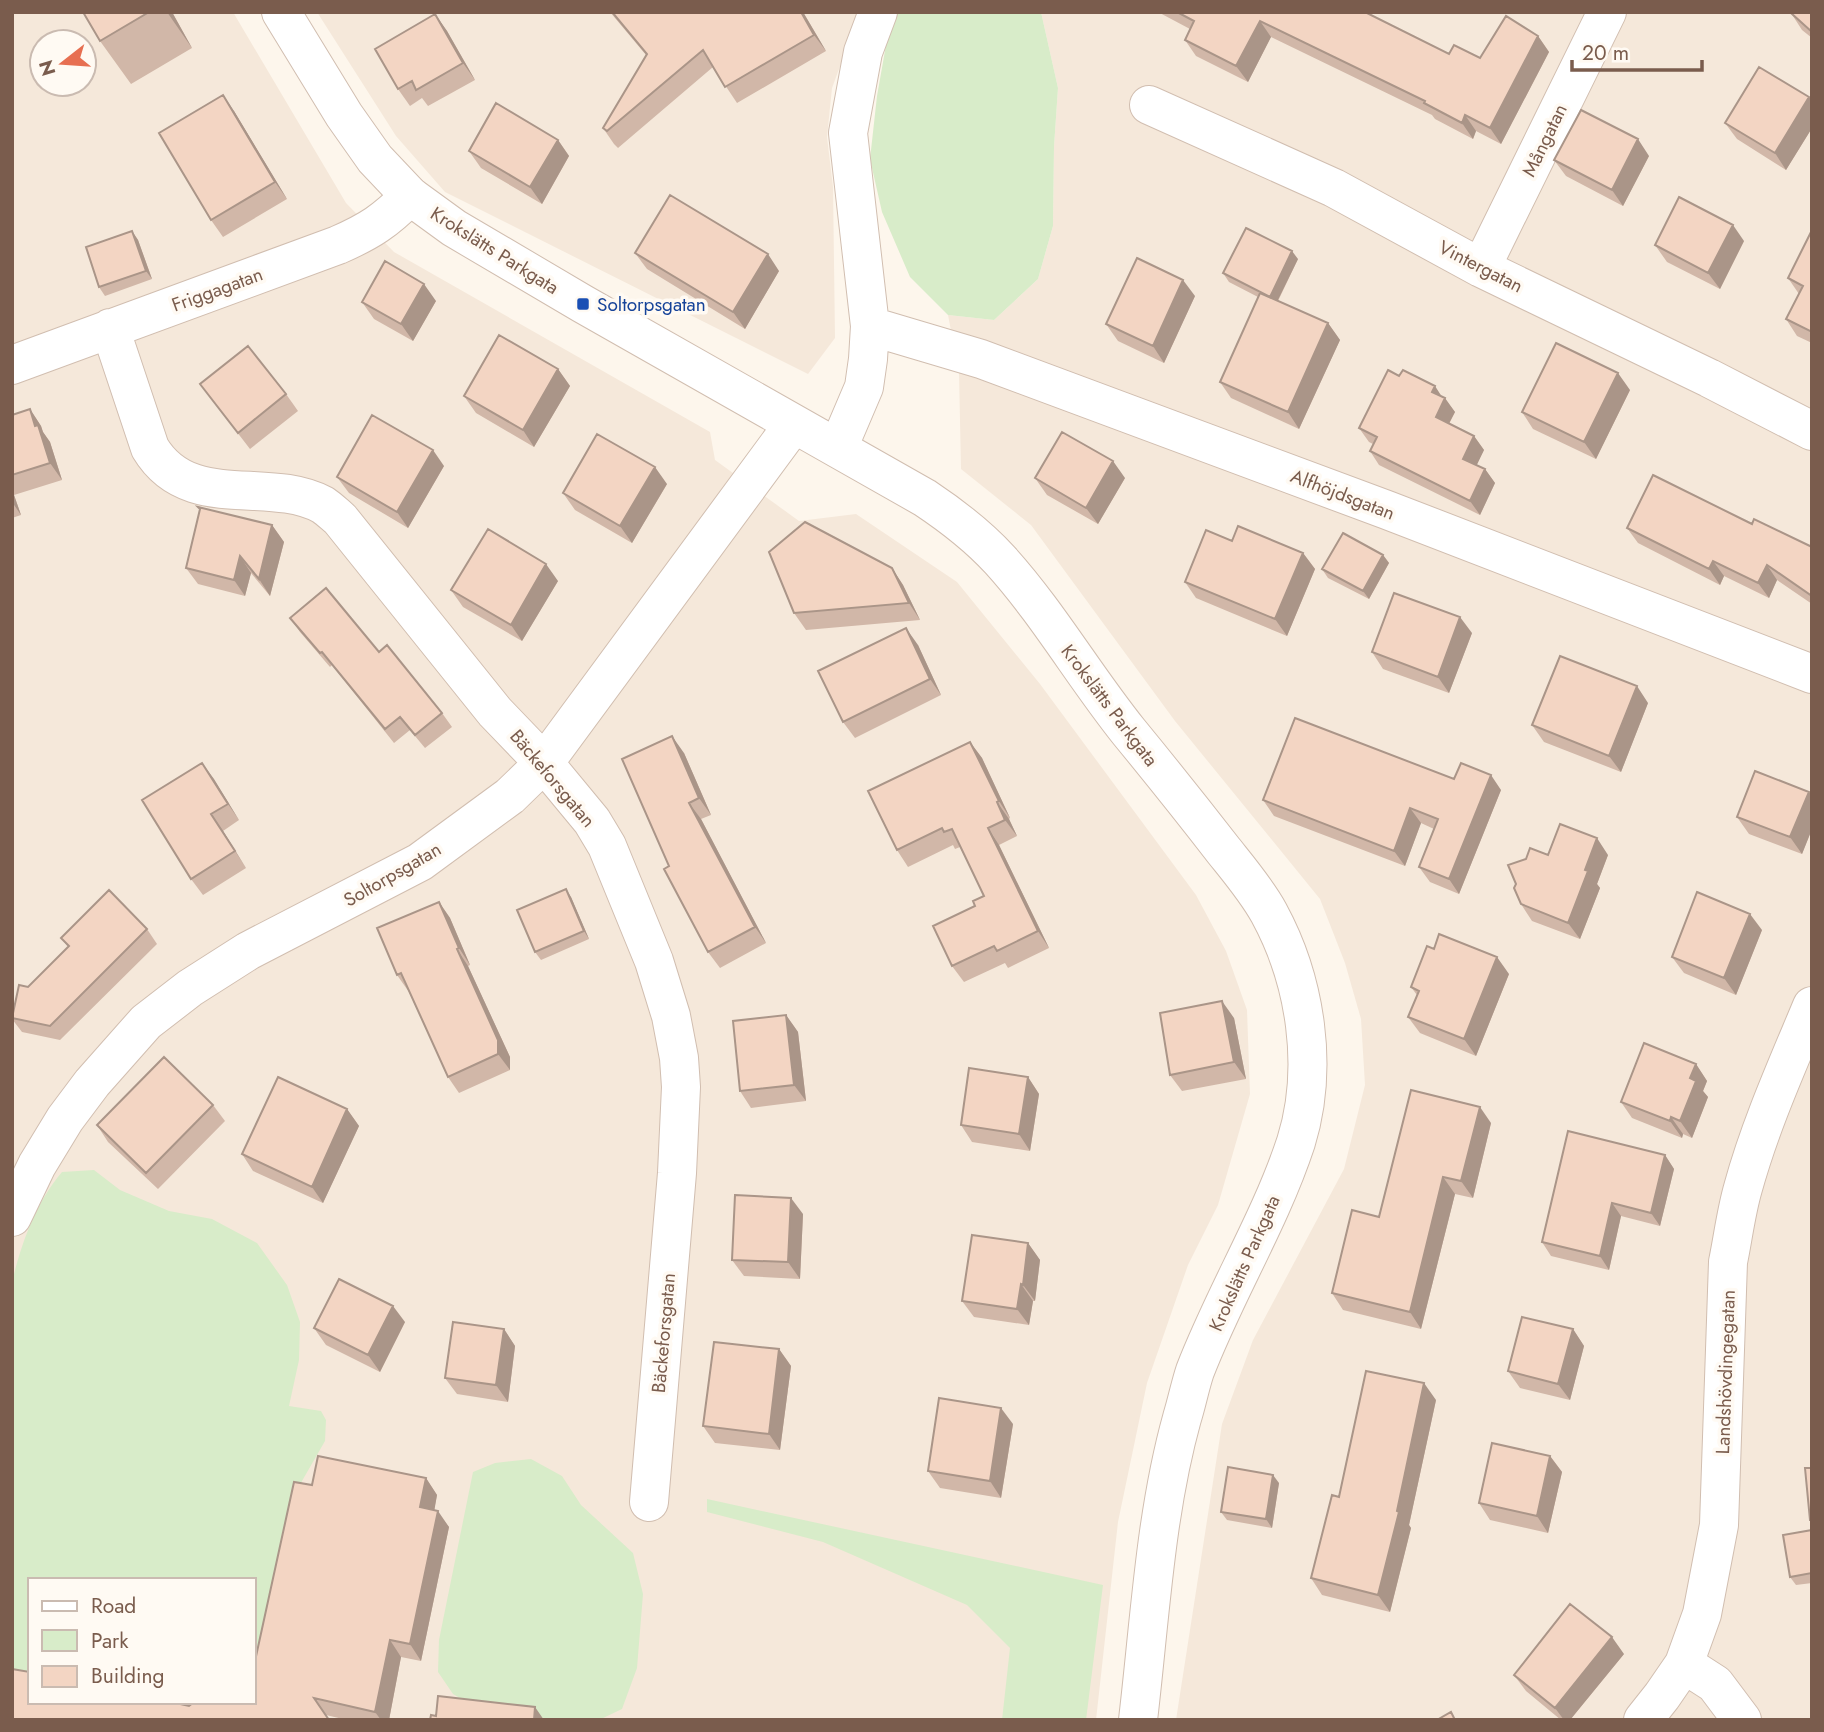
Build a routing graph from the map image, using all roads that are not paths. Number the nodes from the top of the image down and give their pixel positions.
1 (281, 12) edge
2 (878, 12) edge
3 (1607, 12) edge
4 (1149, 105) dead end
5 (411, 196) junction
6 (1481, 268) junction
7 (870, 326) junction
8 (110, 328) junction
9 (12, 365) edge
10 (793, 425) junction
11 (1812, 431) edge
12 (838, 448) junction
13 (1812, 674) edge
14 (544, 764) junction
15 (1812, 1006) edge
16 (12, 1217) edge
17 (649, 1502) dead end
18 (1684, 1664) junction
19 (1138, 1720) edge
20 (1643, 1720) edge
21 (1742, 1720) edge

1 - 5 street, Krokslätts Parkgata
2 - 7 street
3 - 6 street, Mångatan
4 - 6 street, Vintergatan
5 - 8 street, Friggagatan
5 - 10 street, Krokslätts Parkgata
6 - 11 street, Vintergatan
7 - 12 street
7 - 13 street, Alfhöjdsgatan
8 - 9 street, Friggagatan
8 - 14 street, Bäckeforsgatan
10 - 12 street, Krokslätts Parkgata
10 - 14 street, Soltorpsgatan
12 - 19 street, Krokslätts Parkgata
14 - 16 street, Soltorpsgatan
14 - 17 street, Bäckeforsgatan
15 - 18 street, Landshövdingegatan
18 - 20 street, Landshövdingegatan
18 - 21 street

